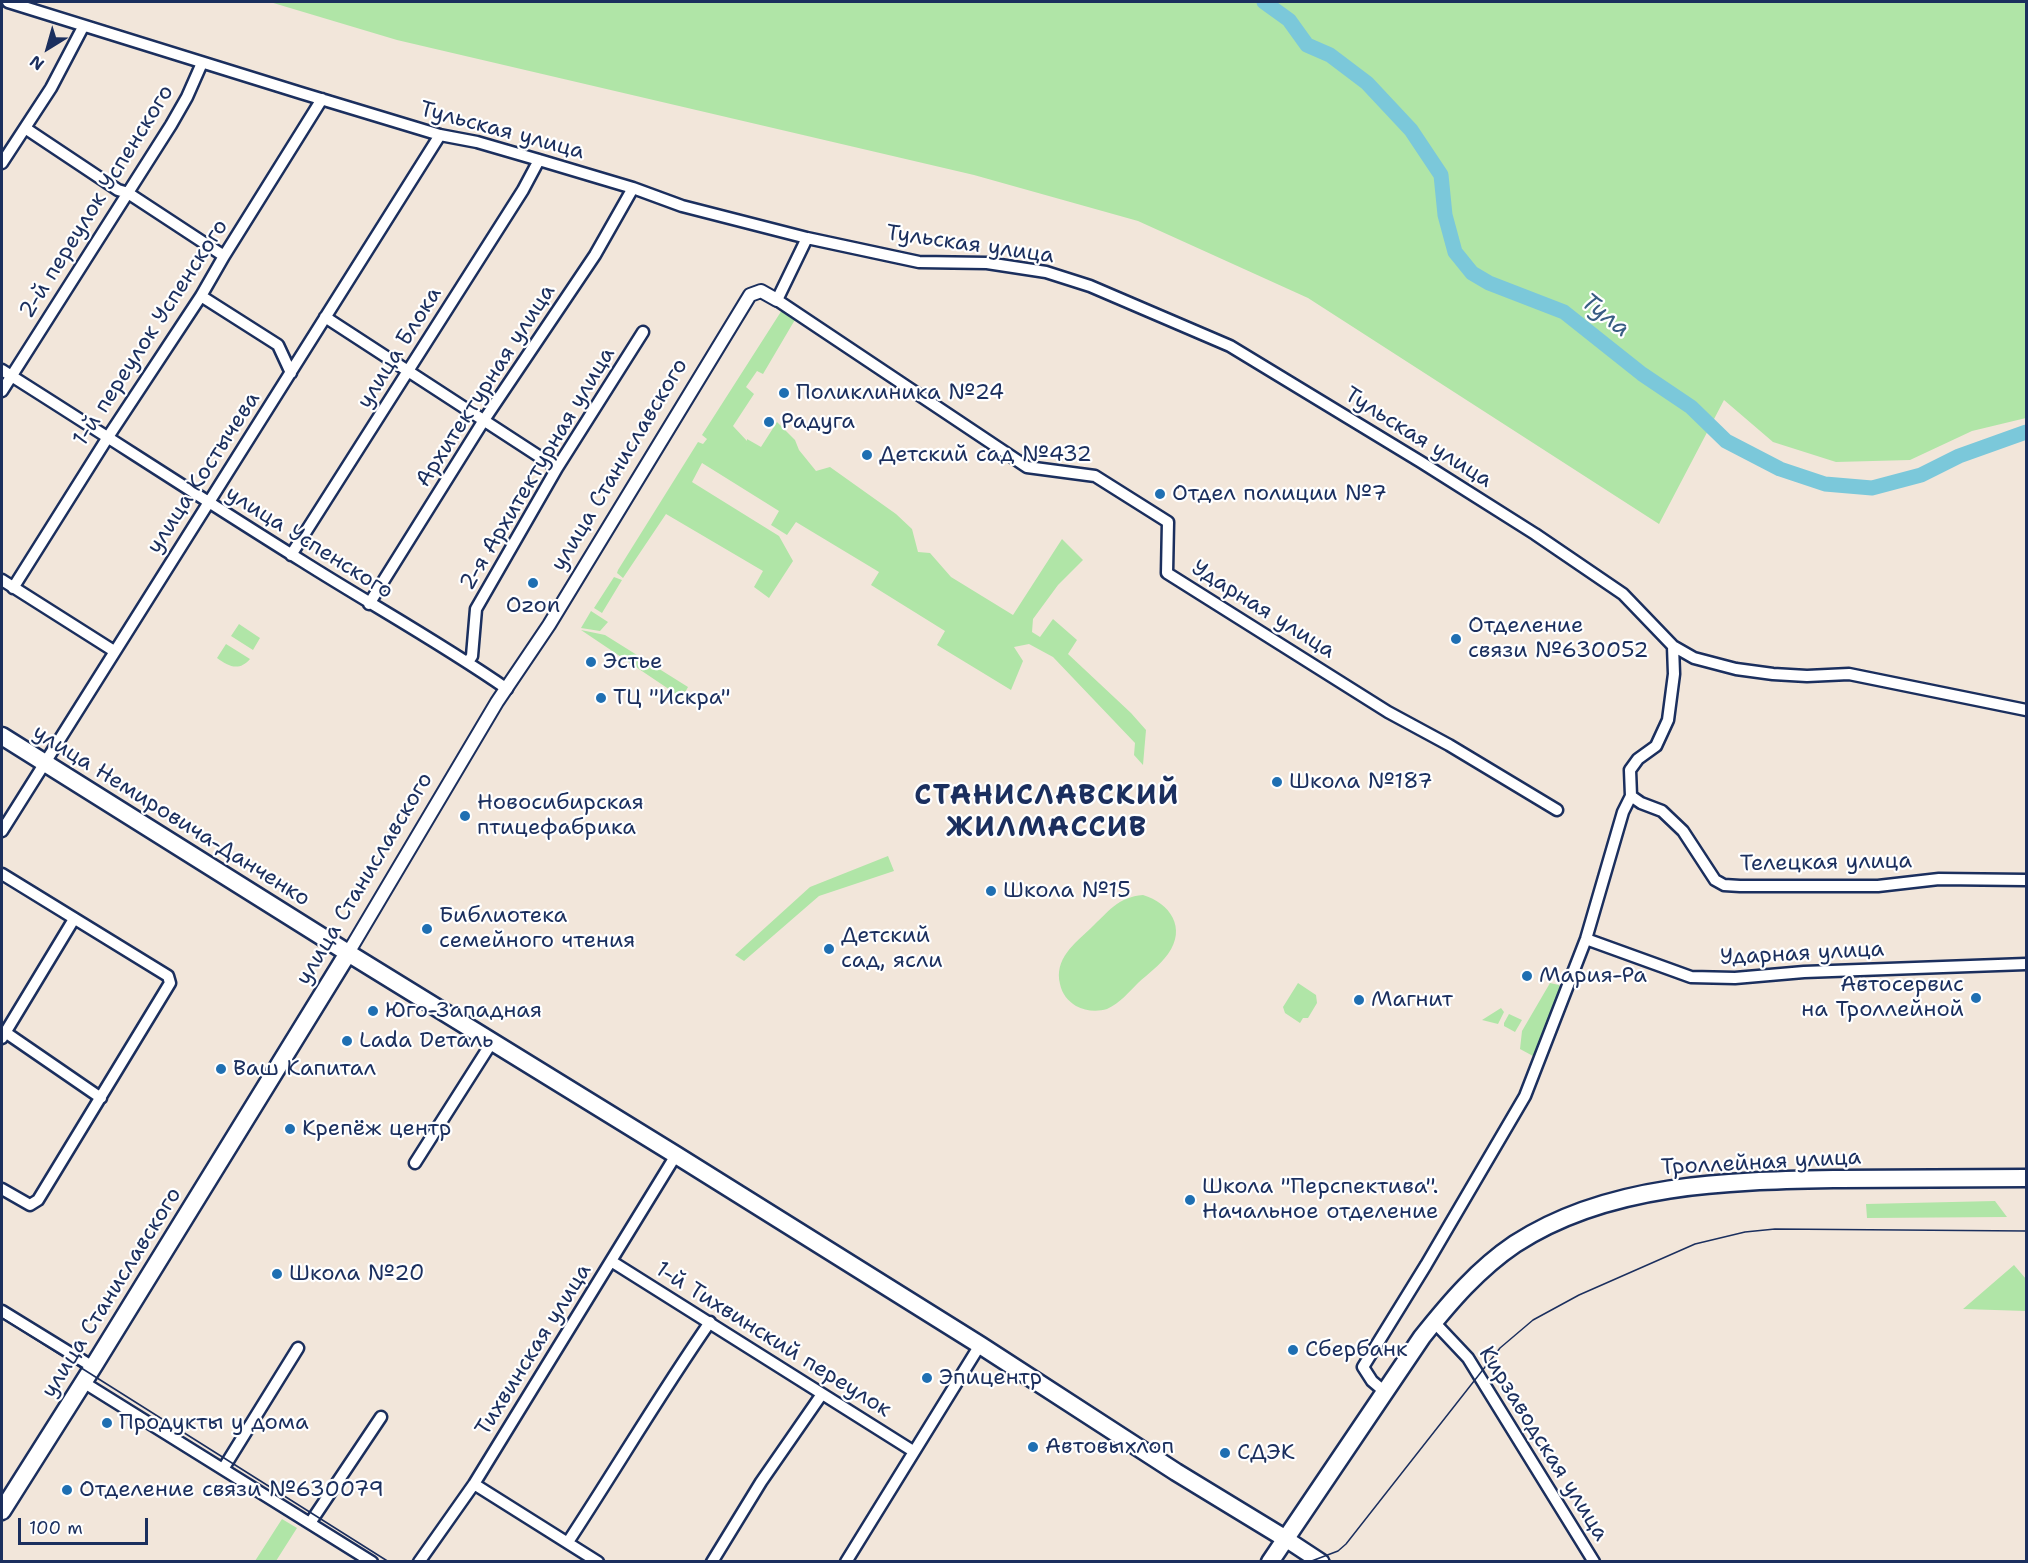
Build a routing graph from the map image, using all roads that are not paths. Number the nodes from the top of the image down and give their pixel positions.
1 (8, 2) edge
2 (83, 27) junction
3 (202, 63) junction
4 (322, 99) junction
5 (25, 128) junction
6 (440, 135) junction
7 (539, 160) junction
8 (2, 163) edge
9 (633, 188) junction
10 (128, 193) junction
11 (807, 238) junction
12 (224, 255) junction
13 (201, 296) junction
14 (777, 300) junction
15 (325, 317) junction
16 (643, 332) dead end
17 (409, 371) junction
18 (6, 373) edge
19 (291, 373) junction
20 (2, 391) edge
21 (484, 420) junction
22 (108, 436) junction
23 (557, 468) junction
24 (208, 503) junction
25 (291, 555) junction
26 (2, 580) edge
27 (13, 588) junction
28 (369, 604) junction
29 (1673, 646) junction
30 (114, 651) junction
31 (468, 662) junction
32 (507, 689) junction
33 (2026, 710) edge
34 (2, 736) edge
35 (44, 763) junction
36 (1630, 796) junction
37 (1557, 810) dead end
38 (2, 831) edge
39 (2, 874) edge
40 (2026, 880) edge
41 (74, 919) junction
42 (1586, 939) junction
43 (348, 953) junction
44 (2026, 964) edge
45 (3, 1035) edge
46 (492, 1042) junction
47 (101, 1098) junction
48 (676, 1155) junction
49 (415, 1163) dead end
50 (2026, 1178) edge
51 (2, 1189) edge
52 (611, 1261) junction
53 (2, 1311) edge
54 (710, 1322) junction
55 (1434, 1322) junction
56 (980, 1345) junction
57 (297, 1348) dead end
58 (93, 1367) junction
59 (83, 1382) junction
60 (1384, 1392) junction
61 (822, 1394) junction
62 (381, 1417) dead end
63 (913, 1452) junction
64 (224, 1469) junction
65 (474, 1484) junction
66 (2, 1511) edge
67 (310, 1523) junction
68 (1286, 1539) junction
69 (568, 1542) junction
70 (847, 1561) edge
71 (372, 1562) edge
72 (419, 1562) edge
73 (598, 1562) edge
74 (712, 1562) edge
75 (1270, 1562) edge
76 (1321, 1562) edge
77 (1594, 1562) edge

1 - 2 street, Тульская улица
2 - 3 street, Тульская улица
2 - 5 street
3 - 4 street, Тульская улица
3 - 10 street, 2-й переулок Успенского
4 - 6 street, Тульская улица
4 - 12 street, 1-й переулок Успенского
5 - 8 street
5 - 10 street
6 - 7 street, Тульская улица
6 - 15 street, улица Костычева
7 - 9 street, Тульская улица
7 - 17 street, улица Блока
9 - 11 street, Тульская улица
9 - 21 street, Архитектурная улица
10 - 12 street
10 - 18 street, 2-й переулок Успенского
11 - 14 street
11 - 29 street, Тульская улица
12 - 13 street, 1-й переулок Успенского
13 - 19 street
13 - 22 street, 1-й переулок Успенского
14 - 32 street, улица Станиславского
14 - 37 street, Ударная улица
15 - 17 street
15 - 19 street, улица Костычева
16 - 23 street, 2-я Архитектурная улица
17 - 21 street
17 - 25 street, улица Блока
18 - 20 street, 2-й переулок Успенского
18 - 22 street, улица Успенского
19 - 24 street, улица Костычева
21 - 23 street
21 - 28 street, Архитектурная улица
22 - 24 street, улица Успенского
22 - 27 street, 1-й переулок Успенского
23 - 31 street, 2-я Архитектурная улица
24 - 25 street, улица Успенского
24 - 30 street, улица Костычева
25 - 28 street, улица Успенского
26 - 27 street
27 - 30 street
28 - 31 street, улица Успенского
29 - 33 street, Тульская улица
29 - 36 street
30 - 35 street, улица Костычева
31 - 32 street, улица Успенского
32 - 43 street, улица Станиславского
34 - 35 main road, улица Немировича-Данченко
35 - 38 street, улица Костычева
35 - 43 main road, улица Немировича-Данченко
36 - 40 street, Телецкая улица
36 - 42 street
39 - 41 street
41 - 45 street
41 - 47 street
42 - 44 street, Ударная улица
42 - 60 street
43 - 46 main road, улица Немировича-Данченко
43 - 58 main road, улица Станиславского
45 - 47 street
46 - 48 main road, улица Немировича-Данченко
46 - 49 street
47 - 51 street
48 - 52 street, Тихвинская улица
48 - 56 main road, улица Немировича-Данченко
50 - 55 main road, Троллейная улица
52 - 54 street, 1-й Тихвинский переулок
52 - 65 street, Тихвинская улица
53 - 58 street
54 - 61 street, 1-й Тихвинский переулок
54 - 69 street
55 - 60 main road, Троллейная улица
55 - 77 street, Кирзаводская улица
56 - 63 street
56 - 68 main road, улица Немировича-Данченко
57 - 64 street
58 - 59 main road, улица Станиславского
59 - 64 street
59 - 66 main road, улица Станиславского
60 - 68 main road, Троллейная улица
61 - 63 street, 1-й Тихвинский переулок
61 - 74 street
62 - 67 street
63 - 70 street
64 - 67 street
65 - 69 street
65 - 72 street, Тихвинская улица
67 - 71 street
68 - 75 main road, Троллейная улица
68 - 76 main road
69 - 73 street

